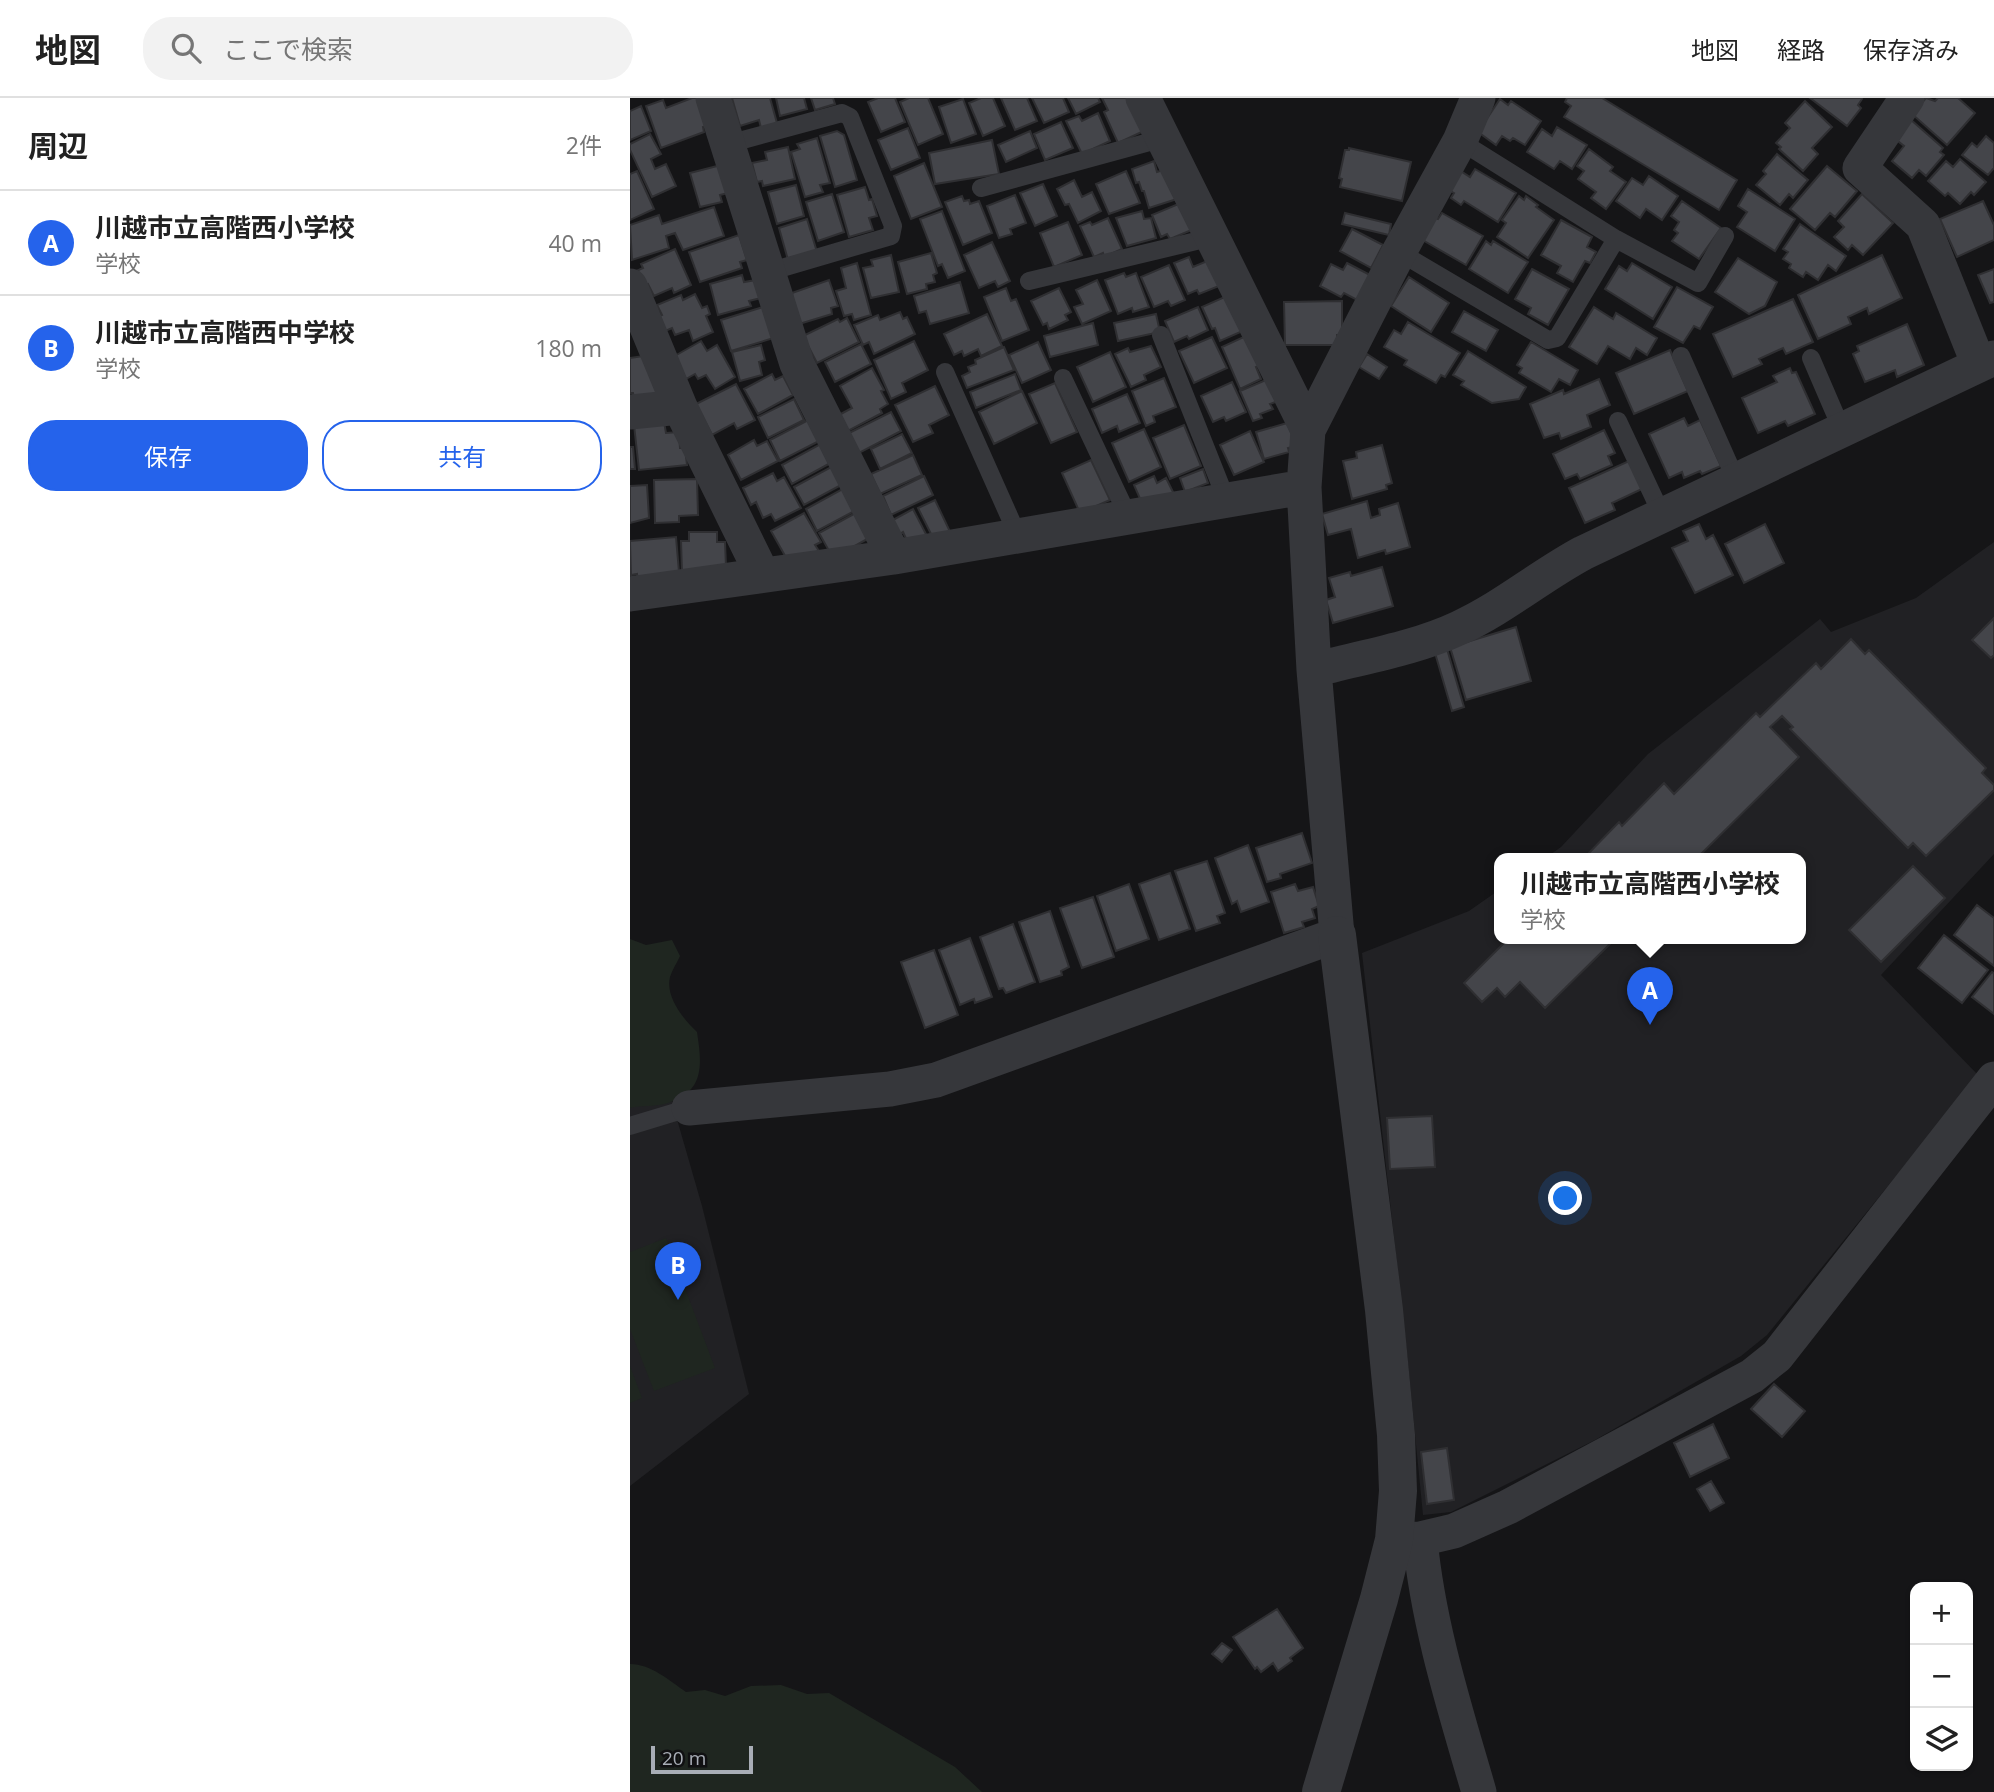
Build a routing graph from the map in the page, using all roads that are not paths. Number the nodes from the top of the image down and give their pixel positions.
1 (713, 98) edge
2 (1143, 98) edge
3 (1478, 98) edge
4 (1907, 98) edge
5 (1164, 138) junction
6 (1460, 141) junction
7 (728, 144) junction
8 (981, 188) dead end
9 (1725, 236) dead end
10 (1213, 237) junction
11 (1616, 239) junction
12 (1399, 252) junction
13 (768, 272) junction
14 (1029, 281) dead end
15 (630, 286) edge
16 (1161, 335) dead end
17 (1681, 356) dead end
18 (1811, 358) dead end
19 (1987, 361) edge
20 (945, 372) dead end
21 (1063, 378) dead end
22 (680, 407) junction
23 (630, 412) edge
24 (1618, 421) dead end
25 (1308, 430) junction
26 (1842, 430) junction
27 (1736, 481) junction
28 (1304, 487) junction
29 (1226, 499) junction
30 (1662, 515) junction
31 (1129, 518) junction
32 (1018, 536) junction
33 (894, 557) junction
34 (762, 574) junction
35 (630, 594) edge
36 (1314, 670) junction
37 (1337, 934) junction
38 (1994, 1079) edge
39 (690, 1108) joint
40 (630, 1126) edge
41 (1407, 1540) junction
42 (1321, 1792) edge
43 (1479, 1792) edge

1 - 7 street
2 - 5 street
3 - 6 street
4 - 19 street
5 - 8 lane
5 - 10 street
6 - 11 lane
6 - 12 street
7 - 13 street
7 - 13 lane
9 - 11 lane
10 - 14 lane
10 - 25 street
11 - 12 lane
12 - 25 street
13 - 33 street
15 - 22 street
16 - 29 lane
17 - 27 lane
18 - 26 lane
19 - 26 street
20 - 32 lane
21 - 31 lane
22 - 23 street
22 - 34 street
24 - 30 lane
25 - 28 street
26 - 27 street
27 - 30 street
28 - 29 street
28 - 36 street
29 - 31 street
30 - 36 street
31 - 32 street
32 - 33 street
33 - 34 street
34 - 35 street
36 - 37 street
37 - 39 street
37 - 41 street
38 - 41 street
39 - 40 lane
41 - 42 street
41 - 43 street

